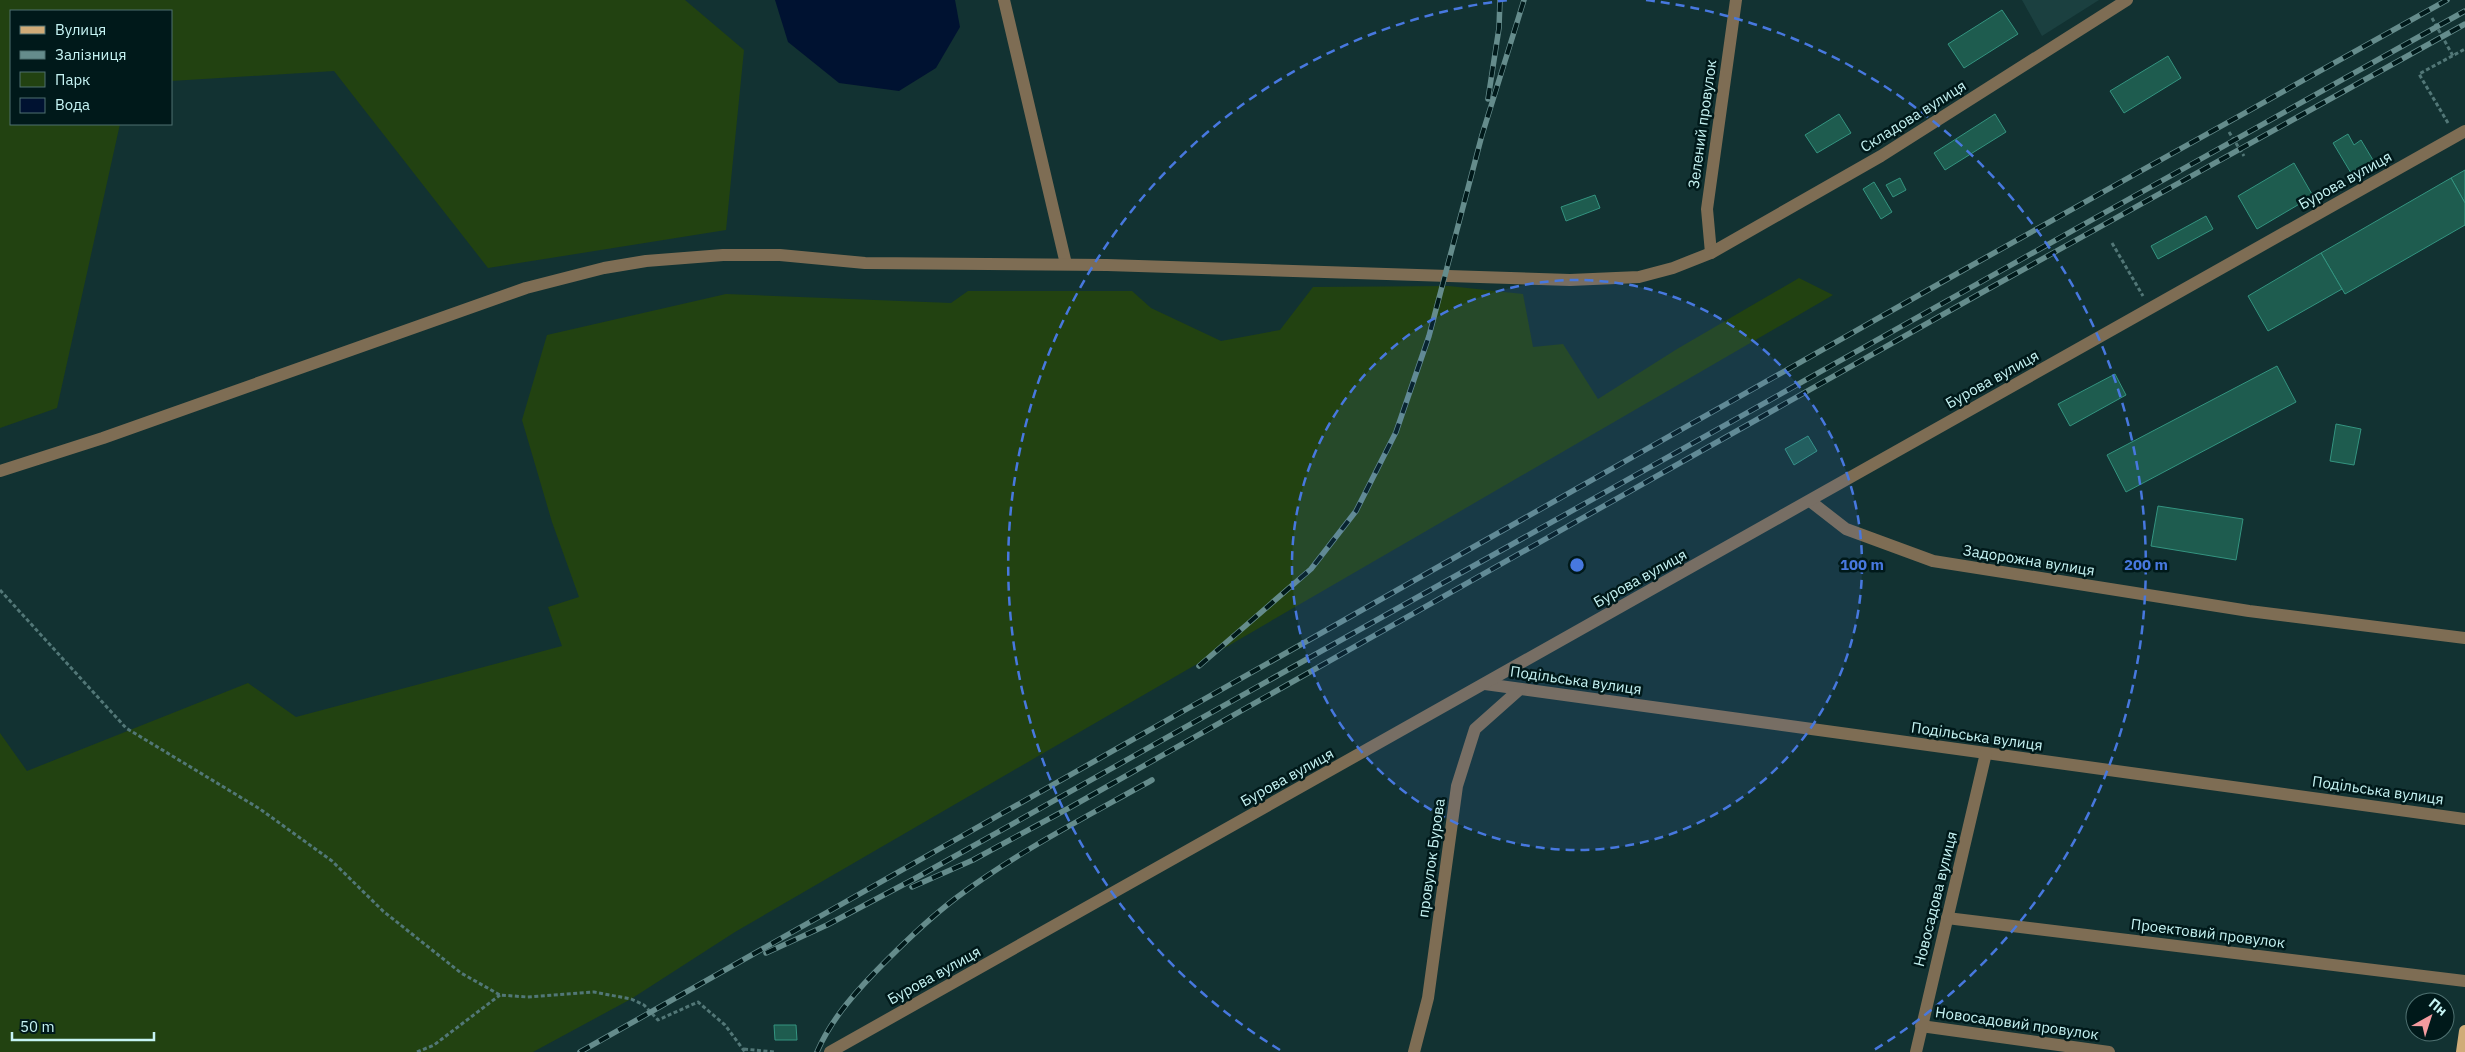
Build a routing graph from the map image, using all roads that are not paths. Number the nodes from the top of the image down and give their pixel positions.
1 (1004, 0) edge
2 (1736, 0) edge
3 (2127, 0) edge
4 (2460, 134) edge
5 (1712, 253) junction
6 (1066, 264) junction
7 (0, 471) edge
8 (1810, 501) junction
9 (2465, 638) edge
10 (1485, 684) junction
11 (1520, 688) junction
12 (1986, 753) junction
13 (2465, 818) edge
14 (1946, 918) junction
15 (2465, 981) edge
16 (1921, 1026) junction
17 (2465, 1031) edge
18 (830, 1052) edge
19 (1414, 1052) edge
20 (1916, 1052) edge
21 (2109, 1052) edge
22 (2462, 1052) edge

1 - 6 street
2 - 5 street, Зелений провулок
3 - 5 street, Складова вулиця
4 - 8 street, Бурова вулиця
5 - 6 street, Складова вулиця
6 - 7 street, Складова вулиця
8 - 9 street, Задорожна вулиця
8 - 10 street, Бурова вулиця
10 - 11 street, Подільська вулиця
10 - 18 street, Бурова вулиця
11 - 12 street, Подільська вулиця
11 - 19 street, провулок Бурова
12 - 13 street, Подільська вулиця
12 - 14 street, Новосадова вулиця
14 - 15 street, Проектовий провулок
14 - 16 street, Новосадова вулиця
16 - 20 street, Новосадова вулиця
16 - 21 street, Новосадовий провулок
17 - 22 main road

